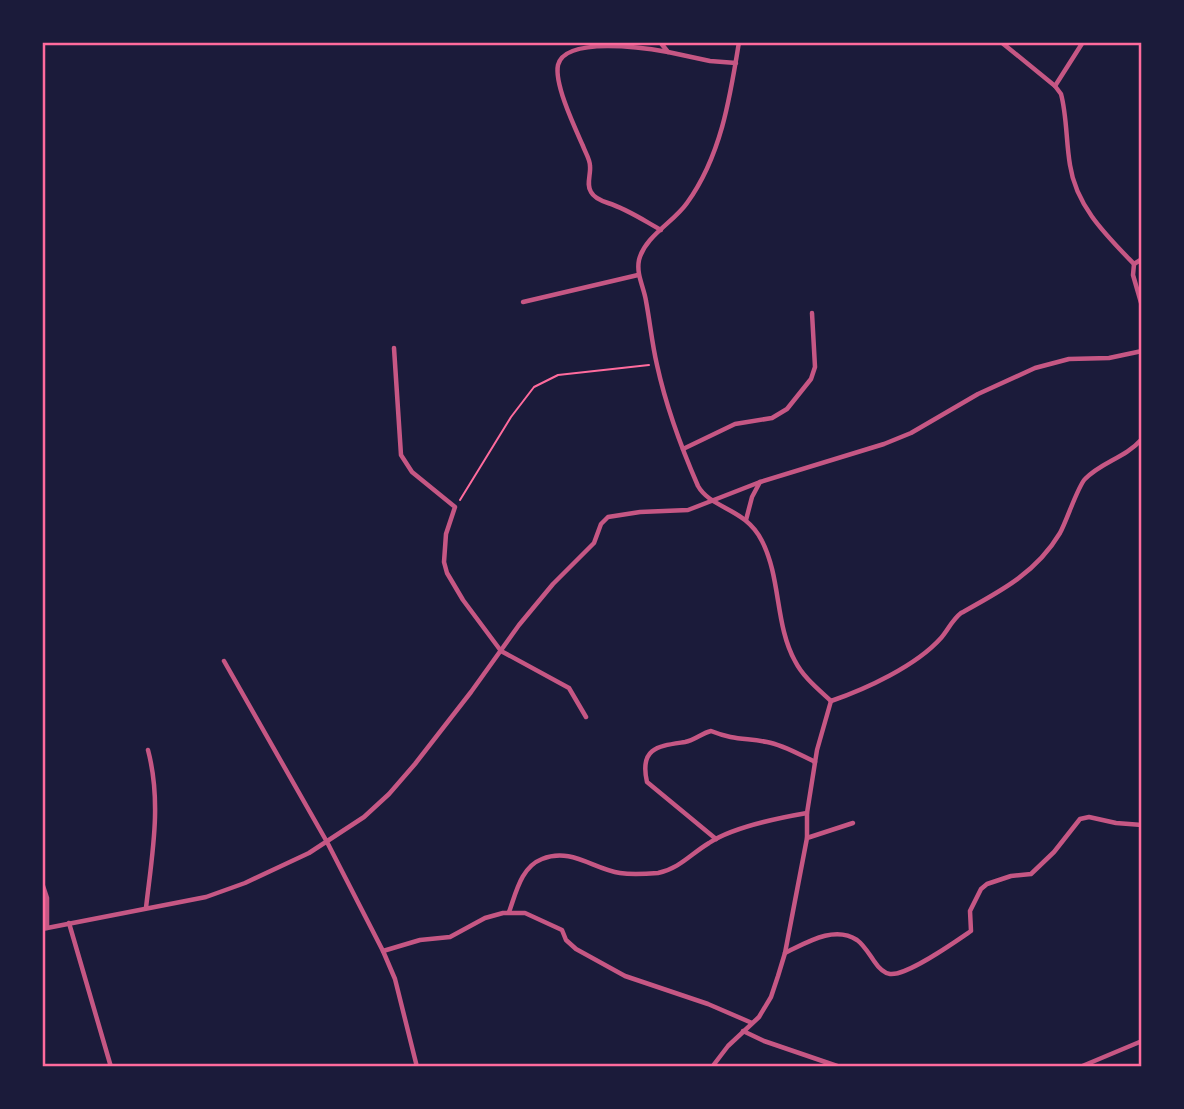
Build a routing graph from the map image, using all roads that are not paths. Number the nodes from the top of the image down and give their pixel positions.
1 (660, 42) edge
2 (739, 42) edge
3 (1001, 42) edge
4 (1083, 42) edge
5 (667, 52) junction
6 (736, 63) junction
7 (1055, 86) junction
8 (661, 230) junction
9 (1142, 260) edge
10 (1134, 264) junction
11 (638, 275) junction
12 (523, 302) dead end
13 (1142, 306) edge
14 (812, 313) dead end
15 (394, 348) dead end
16 (1142, 351) edge
17 (1142, 439) edge
18 (683, 449) junction
19 (760, 481) junction
20 (713, 500) junction
21 (746, 520) junction
22 (501, 651) junction
23 (224, 661) dead end
24 (831, 701) junction
25 (586, 717) dead end
26 (148, 750) dead end
27 (815, 762) junction
28 (807, 814) junction
29 (853, 823) dead end
30 (1142, 825) edge
31 (807, 838) junction
32 (716, 839) junction
33 (327, 842) junction
34 (42, 883) edge
35 (146, 908) junction
36 (509, 912) junction
37 (69, 923) junction
38 (45, 929) edge
39 (383, 951) junction
40 (785, 953) junction
41 (752, 1023) junction
42 (743, 1031) junction
43 (1142, 1041) edge
44 (111, 1067) edge
45 (417, 1067) edge
46 (712, 1067) edge
47 (840, 1067) edge
48 (1080, 1067) edge

1 - 5 street
2 - 6 street
3 - 7 street
4 - 7 street
5 - 6 street
5 - 8 street
6 - 8 street
7 - 10 street
8 - 11 street
9 - 10 street
10 - 13 street
11 - 12 street
11 - 18 street
14 - 18 street
15 - 22 street
16 - 19 street
17 - 24 street
18 - 20 street
19 - 20 street
19 - 21 street
20 - 21 street
20 - 22 street
21 - 24 street
22 - 25 street
22 - 33 street
23 - 33 street
24 - 27 street
26 - 35 street
27 - 28 street
27 - 32 street
28 - 31 street
28 - 32 street
29 - 31 street
30 - 40 street
31 - 40 street
32 - 36 street
33 - 35 street
33 - 39 street
34 - 38 street
35 - 37 street
36 - 39 street
36 - 41 street
37 - 38 street
37 - 44 street
39 - 45 street
40 - 41 street
41 - 42 street
42 - 46 street
42 - 47 street
43 - 48 street

